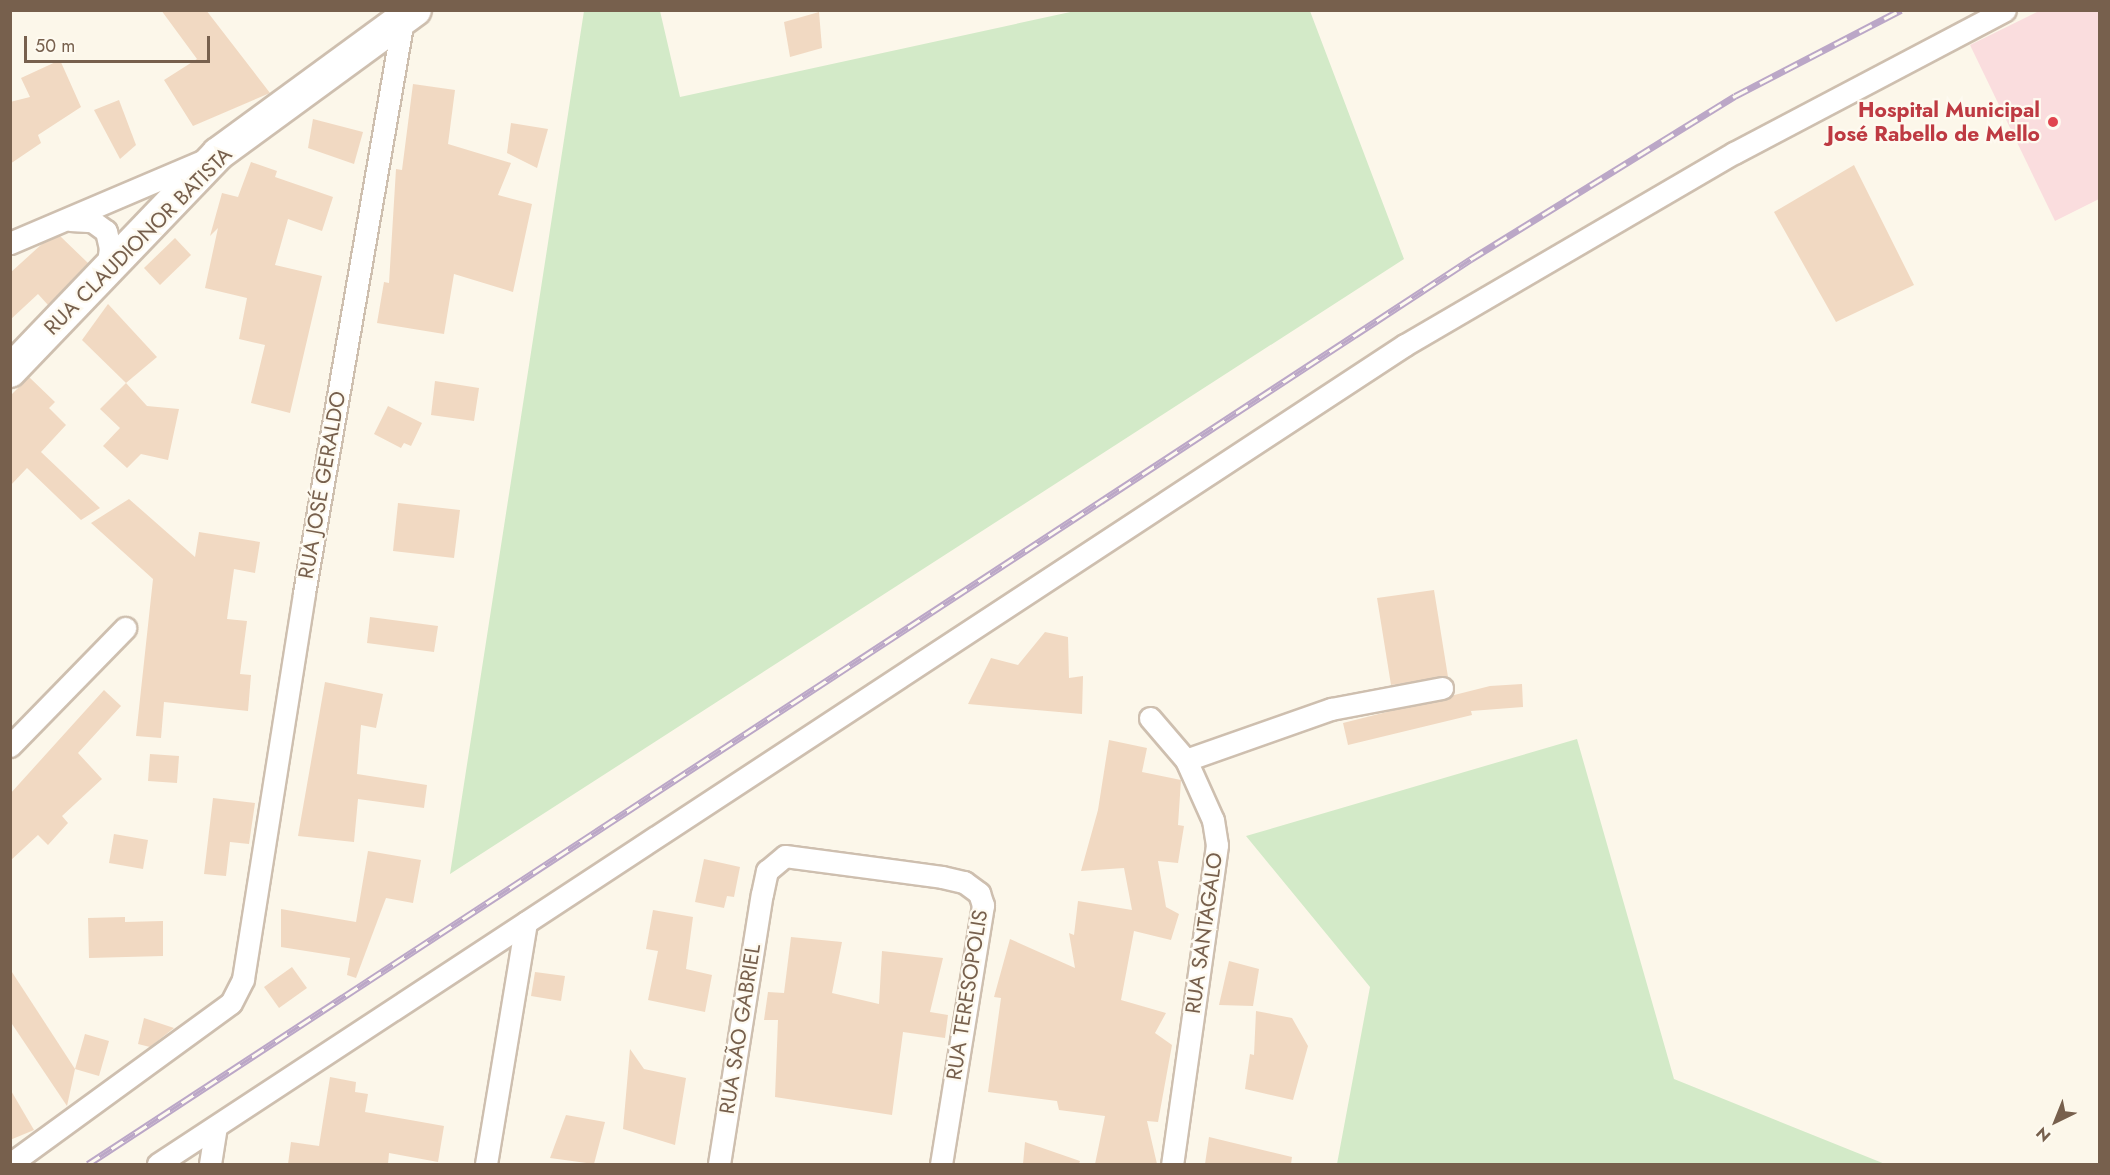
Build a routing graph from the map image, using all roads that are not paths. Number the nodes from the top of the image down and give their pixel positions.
1 (1999, 14) edge
2 (409, 15) edge
3 (218, 154) junction
4 (60, 222) junction
5 (10, 243) edge
6 (107, 270) junction
7 (10, 371) edge
8 (125, 628) dead end
9 (1442, 688) dead end
10 (1150, 718) dead end
11 (10, 746) edge
12 (1186, 760) junction
13 (762, 894) joint
14 (526, 922) junction
15 (216, 1128) junction
16 (10, 1164) edge
17 (158, 1164) edge
18 (210, 1164) edge
19 (486, 1164) edge
20 (719, 1164) edge
21 (941, 1164) edge
22 (1172, 1164) edge

1 - 14 street
2 - 3 main road, RUA CLAUDIONOR BATISTA
2 - 16 street, RUA JOSÉ GERALDO
3 - 4 street
3 - 6 main road, RUA CLAUDIONOR BATISTA
4 - 5 street
4 - 6 street
6 - 7 main road, RUA CLAUDIONOR BATISTA
8 - 11 street
9 - 12 street
10 - 12 street, RUA SANTAGALO
12 - 22 street, RUA SANTAGALO
13 - 20 street, RUA SÃO GABRIEL
13 - 21 street, RUA TERESOPOLIS
14 - 15 street
14 - 19 street
15 - 17 street
15 - 18 street

